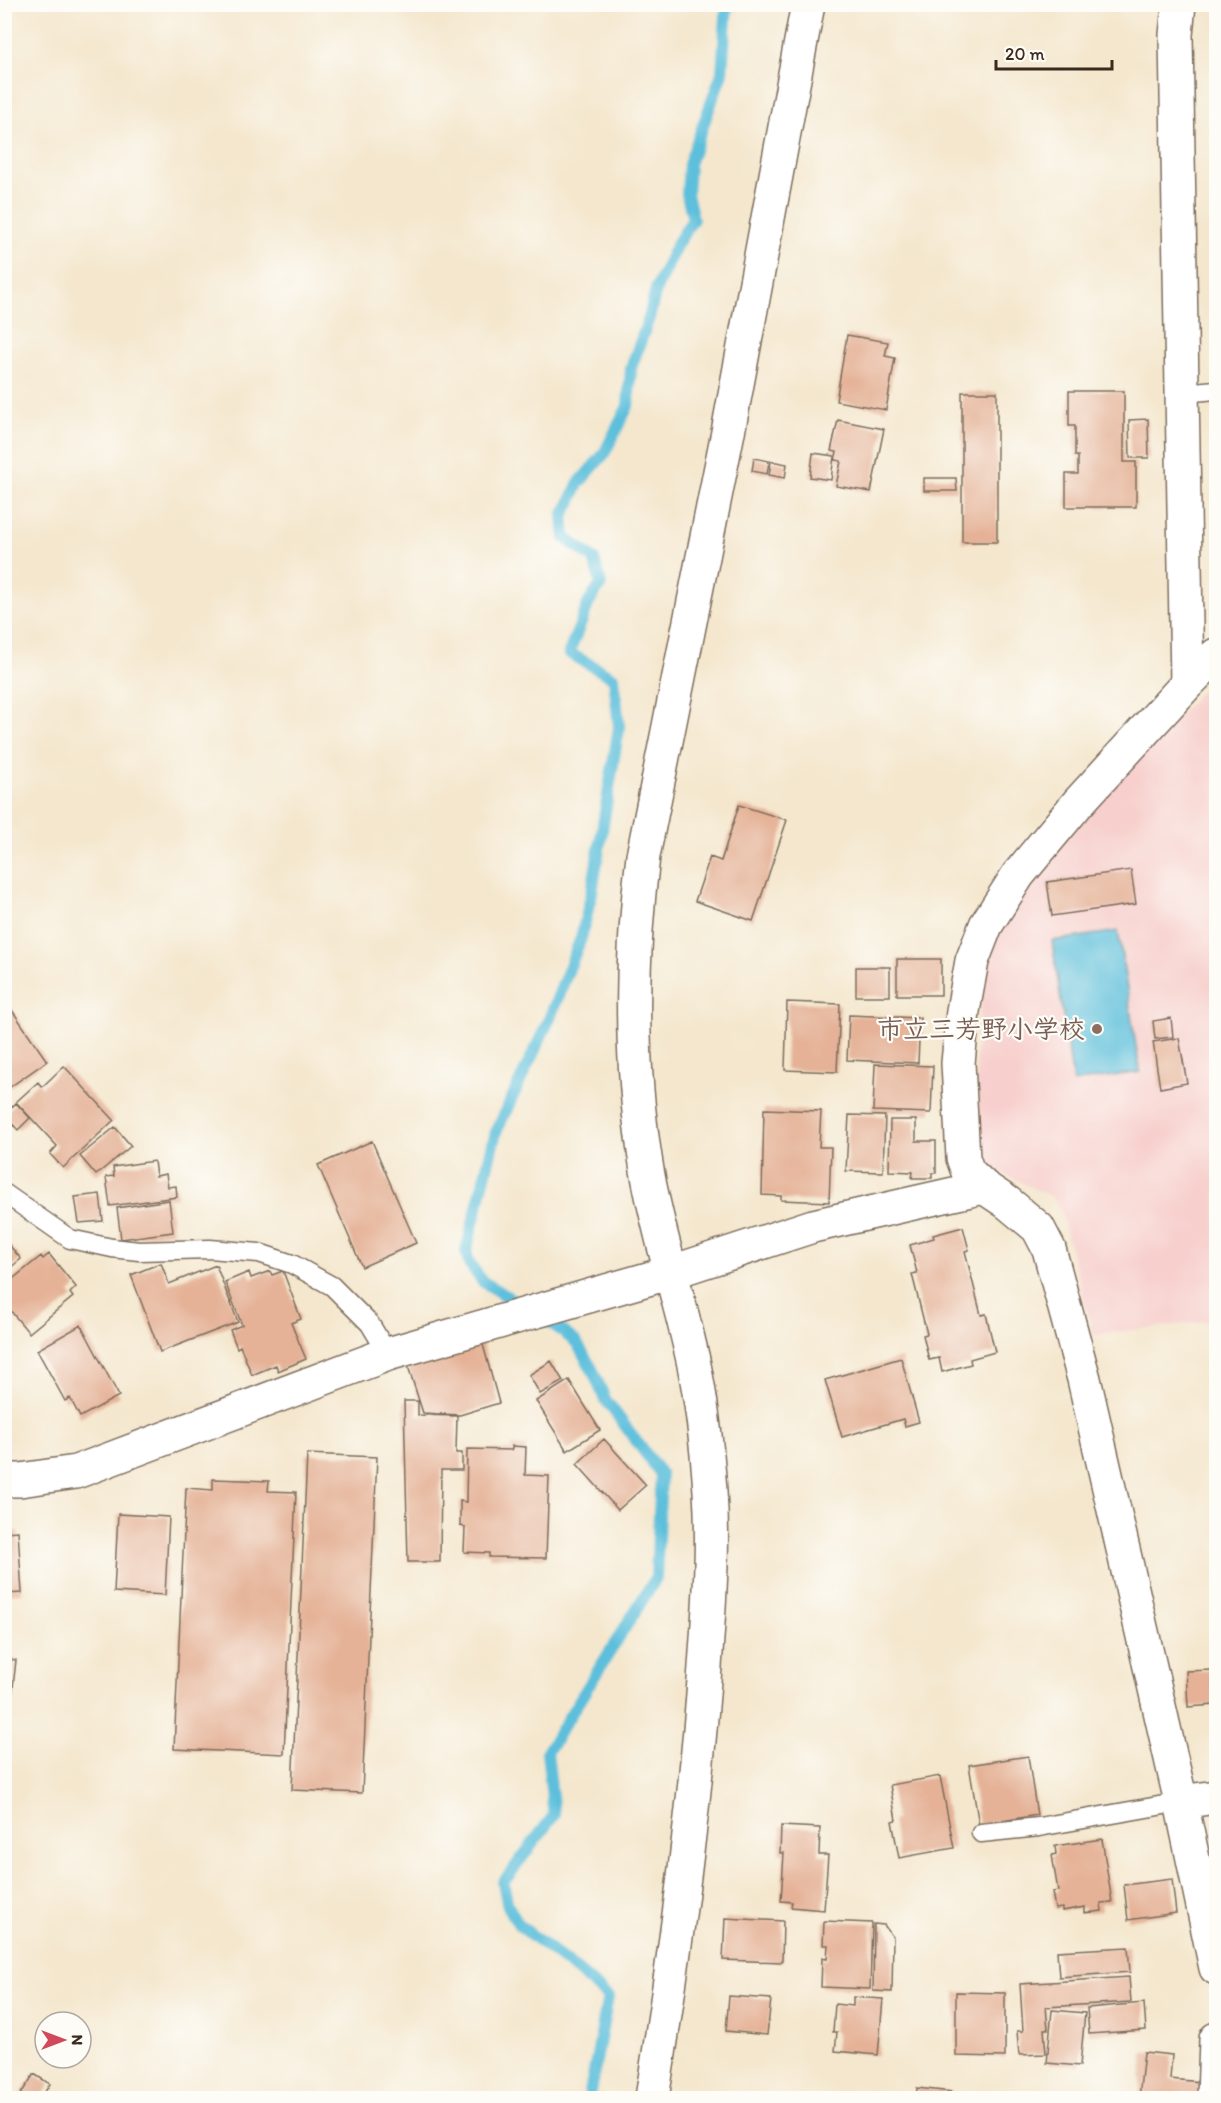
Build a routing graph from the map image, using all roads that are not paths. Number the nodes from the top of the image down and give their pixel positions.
1 (808, 4) edge
2 (1179, 4) edge
3 (1216, 390) edge
4 (1182, 393) junction
5 (1216, 655) edge
6 (1186, 684) junction
7 (984, 1188) junction
8 (4, 1193) edge
9 (672, 1272) junction
10 (388, 1354) junction
11 (4, 1480) edge
12 (1216, 1797) edge
13 (1181, 1802) junction
14 (981, 1833) dead end
15 (1216, 1968) edge
16 (1216, 2039) edge
17 (652, 2098) edge
18 (1214, 2098) edge

1 - 9 street
2 - 4 street
3 - 4 lane
4 - 6 street
5 - 6 street
6 - 7 street
7 - 9 street
7 - 13 street
8 - 10 lane
9 - 10 street
9 - 17 street
10 - 11 street
12 - 13 street
13 - 14 lane
13 - 15 street
16 - 18 street

